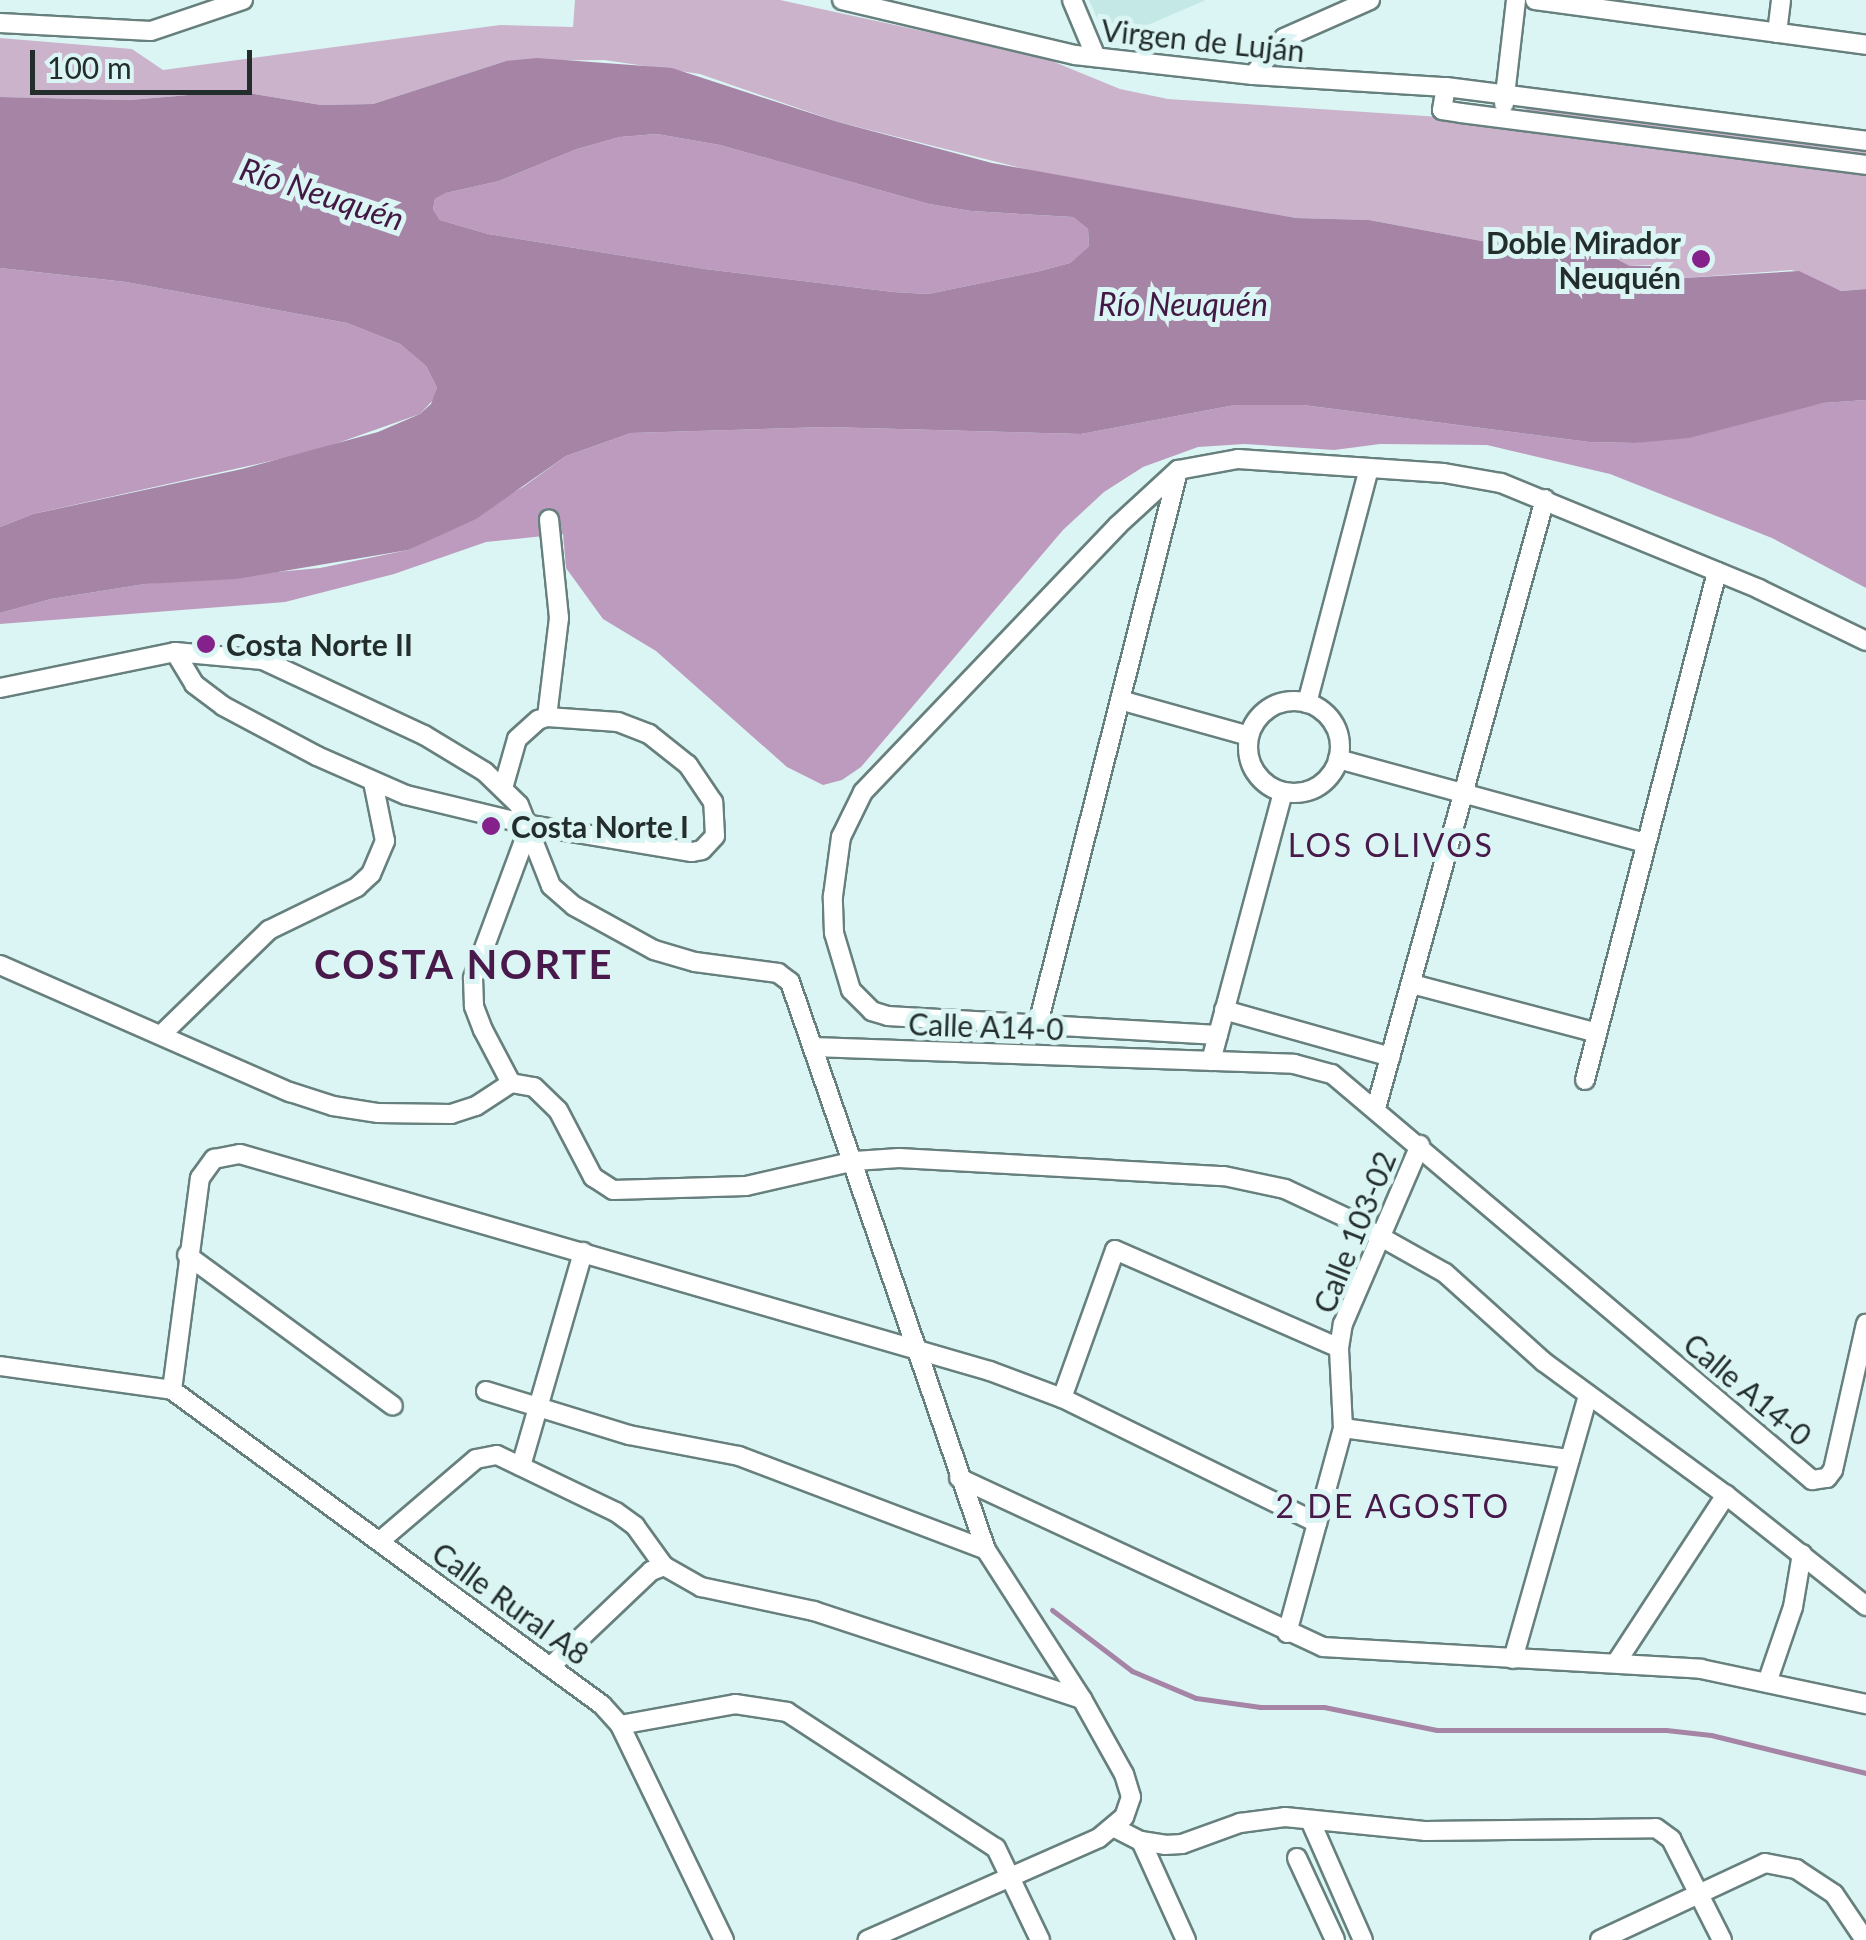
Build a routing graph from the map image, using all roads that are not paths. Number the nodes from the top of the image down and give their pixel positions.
1 (243, 0) edge
2 (843, 0) edge
3 (1072, 0) edge
4 (1370, 0) edge
5 (1516, 0) edge
6 (1535, 0) edge
7 (1780, 0) edge
8 (1620, 6) edge
9 (0, 23) edge
10 (1777, 33) junction
11 (1866, 45) edge
12 (1096, 56) junction
13 (1252, 75) junction
14 (1446, 87) junction
15 (1505, 94) junction
16 (1502, 119) junction
17 (1866, 140) edge
18 (1866, 165) edge
19 (1369, 469) junction
20 (1178, 470) junction
21 (1544, 499) junction
22 (549, 520) dead end
23 (1717, 572) junction
24 (1866, 641) edge
25 (174, 652) junction
26 (0, 688) edge
27 (1120, 700) junction
28 (1307, 702) junction
29 (547, 717) junction
30 (1249, 736) junction
31 (1338, 760) junction
32 (372, 782) junction
33 (503, 788) junction
34 (1283, 792) junction
35 (1463, 794) junction
36 (530, 825) junction
37 (1646, 843) junction
38 (0, 965) edge
39 (1412, 984) junction
40 (1224, 1010) junction
41 (1038, 1024) junction
42 (1597, 1032) junction
43 (161, 1035) junction
44 (1218, 1035) junction
45 (814, 1046) junction
46 (1391, 1058) junction
47 (1211, 1062) junction
48 (1584, 1080) dead end
49 (511, 1084) junction
50 (1376, 1108) junction
51 (1420, 1145) junction
52 (855, 1161) junction
53 (1378, 1234) junction
54 (583, 1252) junction
55 (187, 1254) junction
56 (1866, 1324) edge
57 (916, 1346) junction
58 (1339, 1348) junction
59 (0, 1366) edge
60 (172, 1390) junction
61 (486, 1391) dead end
62 (1588, 1394) junction
63 (1062, 1398) junction
64 (393, 1406) dead end
65 (540, 1408) junction
66 (1343, 1428) junction
67 (1570, 1459) junction
68 (520, 1466) junction
69 (959, 1478) junction
70 (1726, 1495) junction
71 (1317, 1523) junction
72 (380, 1541) junction
73 (986, 1550) junction
74 (1802, 1554) junction
75 (664, 1566) junction
76 (1866, 1606) edge
77 (1287, 1633) junction
78 (1513, 1659) junction
79 (1616, 1664) junction
80 (550, 1667) junction
81 (1768, 1680) junction
82 (1082, 1700) junction
83 (1866, 1704) edge
84 (620, 1725) junction
85 (1310, 1820) junction
86 (1115, 1828) junction
87 (1141, 1841) junction
88 (1298, 1858) dead end
89 (1012, 1877) junction
90 (1698, 1893) junction
91 (888, 1936) edge
92 (1357, 1938) edge
93 (724, 1940) edge
94 (868, 1940) edge
95 (1040, 1940) edge
96 (1186, 1940) edge
97 (1334, 1940) edge
98 (1600, 1940) edge
99 (1722, 1940) edge
100 (1866, 1940) edge

1 - 9 street
2 - 12 street, Virgen de Luján
3 - 12 street
4 - 13 street
5 - 15 street
6 - 8 street
7 - 10 street
8 - 10 street
10 - 11 street
12 - 13 street, Virgen de Luján
13 - 14 street, Virgen de Luján
14 - 15 street, Virgen de Luján
14 - 16 street
15 - 16 street
15 - 17 street, Virgen de Luján
16 - 18 street
19 - 20 street
19 - 21 street
19 - 28 street
20 - 27 street
20 - 41 street
21 - 23 street
21 - 35 street
22 - 29 street
23 - 24 street
23 - 37 street
25 - 26 street
25 - 32 street
25 - 33 street
27 - 30 street
27 - 41 street
28 - 30 street
28 - 31 street
29 - 33 street
29 - 36 street
30 - 34 street
31 - 34 street
31 - 35 street
32 - 36 street
32 - 43 street
33 - 36 street
34 - 40 street
35 - 37 street
35 - 39 street
36 - 45 street
36 - 49 street
37 - 42 street
38 - 43 street
39 - 42 street
39 - 46 street
40 - 44 street
40 - 46 street
41 - 44 street
42 - 48 street
43 - 49 street
44 - 47 street
45 - 47 street, Calle A14-0
45 - 52 street
46 - 50 street
47 - 50 street, Calle A14-0
49 - 52 street
50 - 51 street, Calle A14-0
51 - 53 street, Calle 103-02
51 - 56 street, Calle A14-0
52 - 53 street
52 - 57 street
53 - 58 street, Calle 103-02
53 - 62 street
54 - 55 street
54 - 57 street
54 - 65 street
55 - 60 street
55 - 64 street
57 - 63 street
57 - 69 street
58 - 63 street
58 - 66 street, Calle 103-02
59 - 60 street
60 - 72 street, Calle Rural A8
61 - 65 street
62 - 67 street
62 - 70 street
63 - 71 street
65 - 68 street
65 - 73 street
66 - 67 street
66 - 71 street, Calle 103-02
67 - 78 street
68 - 72 street
68 - 75 street
69 - 73 street
69 - 77 street
70 - 74 street
70 - 79 street
71 - 77 street, Calle 103-02
72 - 80 street, Calle Rural A8
73 - 82 street
74 - 76 street
74 - 81 street
75 - 80 street
75 - 82 street
77 - 78 street
78 - 79 street
79 - 81 street
80 - 84 street, Calle Rural A8
81 - 83 street
82 - 86 street
84 - 89 street
84 - 93 street, Calle Rural A8
85 - 87 street
85 - 90 street
85 - 92 street
86 - 87 street
86 - 89 street
87 - 96 street
88 - 97 street
89 - 91 street
89 - 95 street
90 - 98 street
90 - 99 street
90 - 100 street
91 - 94 street

